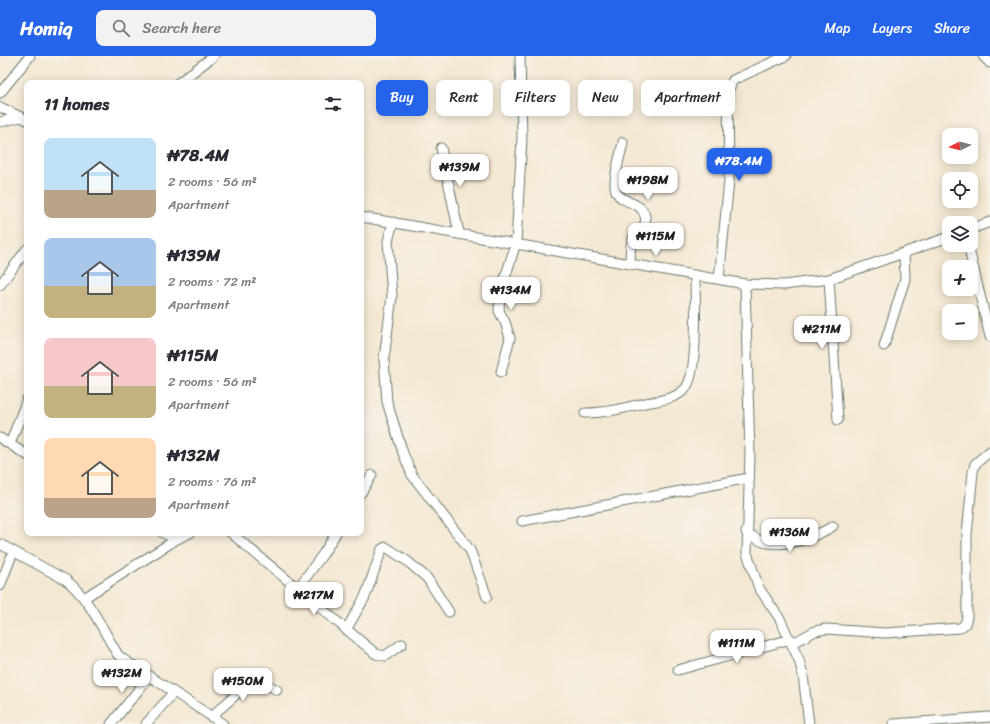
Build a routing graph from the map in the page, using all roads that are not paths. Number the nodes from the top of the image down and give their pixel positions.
1 (30, 56) edge
2 (214, 56) edge
3 (520, 56) edge
4 (786, 56) edge
5 (983, 56) edge
6 (990, 63) edge
7 (182, 80) edge
8 (0, 93) edge
9 (0, 107) edge
10 (24, 118) edge
11 (0, 122) edge
12 (623, 142) dead end
13 (441, 148) dead end
14 (364, 217) edge
15 (393, 222) junction
16 (990, 222) edge
17 (978, 227) edge
18 (459, 233) junction
19 (942, 239) edge
20 (516, 243) junction
21 (970, 252) edge
22 (24, 253) edge
23 (904, 253) junction
24 (630, 263) junction
25 (695, 275) junction
26 (719, 279) junction
27 (829, 279) junction
28 (745, 284) junction
29 (0, 285) edge
30 (990, 337) edge
31 (884, 346) dead end
32 (501, 372) dead end
33 (24, 407) edge
34 (585, 413) dead end
35 (838, 420) dead end
36 (0, 438) edge
37 (10, 444) junction
38 (990, 451) edge
39 (24, 453) edge
40 (372, 475) dead end
41 (749, 478) junction
42 (364, 488) edge
43 (522, 521) dead end
44 (833, 526) dead end
45 (746, 532) junction
46 (171, 536) edge
47 (182, 536) edge
48 (235, 536) edge
49 (334, 536) edge
50 (177, 538) junction
51 (0, 544) edge
52 (13, 552) junction
53 (0, 586) edge
54 (298, 588) junction
55 (487, 597) dead end
56 (84, 598) junction
57 (449, 612) dead end
58 (346, 630) junction
59 (792, 641) junction
60 (402, 644) dead end
61 (678, 670) dead end
62 (149, 677) junction
63 (277, 690) dead end
64 (173, 693) junction
65 (990, 717) edge
66 (218, 722) edge
67 (942, 722) edge
68 (953, 722) edge
69 (111, 724) edge
70 (146, 724) edge
71 (808, 724) edge
72 (893, 724) edge

1 - 8 street
2 - 7 street
3 - 20 street
4 - 26 street
5 - 6 street
9 - 10 street
10 - 11 street
12 - 24 street
13 - 18 street
14 - 15 street
15 - 18 street
15 - 55 street
16 - 17 street
18 - 20 street
19 - 23 street
20 - 24 street
20 - 32 street
21 - 30 street
22 - 29 street
23 - 27 street
23 - 31 street
24 - 25 street
25 - 26 street
25 - 34 street
26 - 28 street
27 - 28 street
27 - 35 street
28 - 41 street
33 - 37 street
36 - 37 street
37 - 39 street
38 - 59 street
40 - 42 street
41 - 43 street
41 - 45 street
44 - 45 street
45 - 59 street
46 - 50 street
47 - 50 street
48 - 54 street
49 - 54 street
50 - 56 street
51 - 52 street
52 - 53 street
52 - 56 street
54 - 58 street
56 - 62 street
57 - 58 street
58 - 60 street
59 - 61 street
59 - 71 street
62 - 64 street
62 - 69 street
63 - 66 street
64 - 66 street
64 - 70 street
65 - 68 street
67 - 68 street
67 - 72 street

